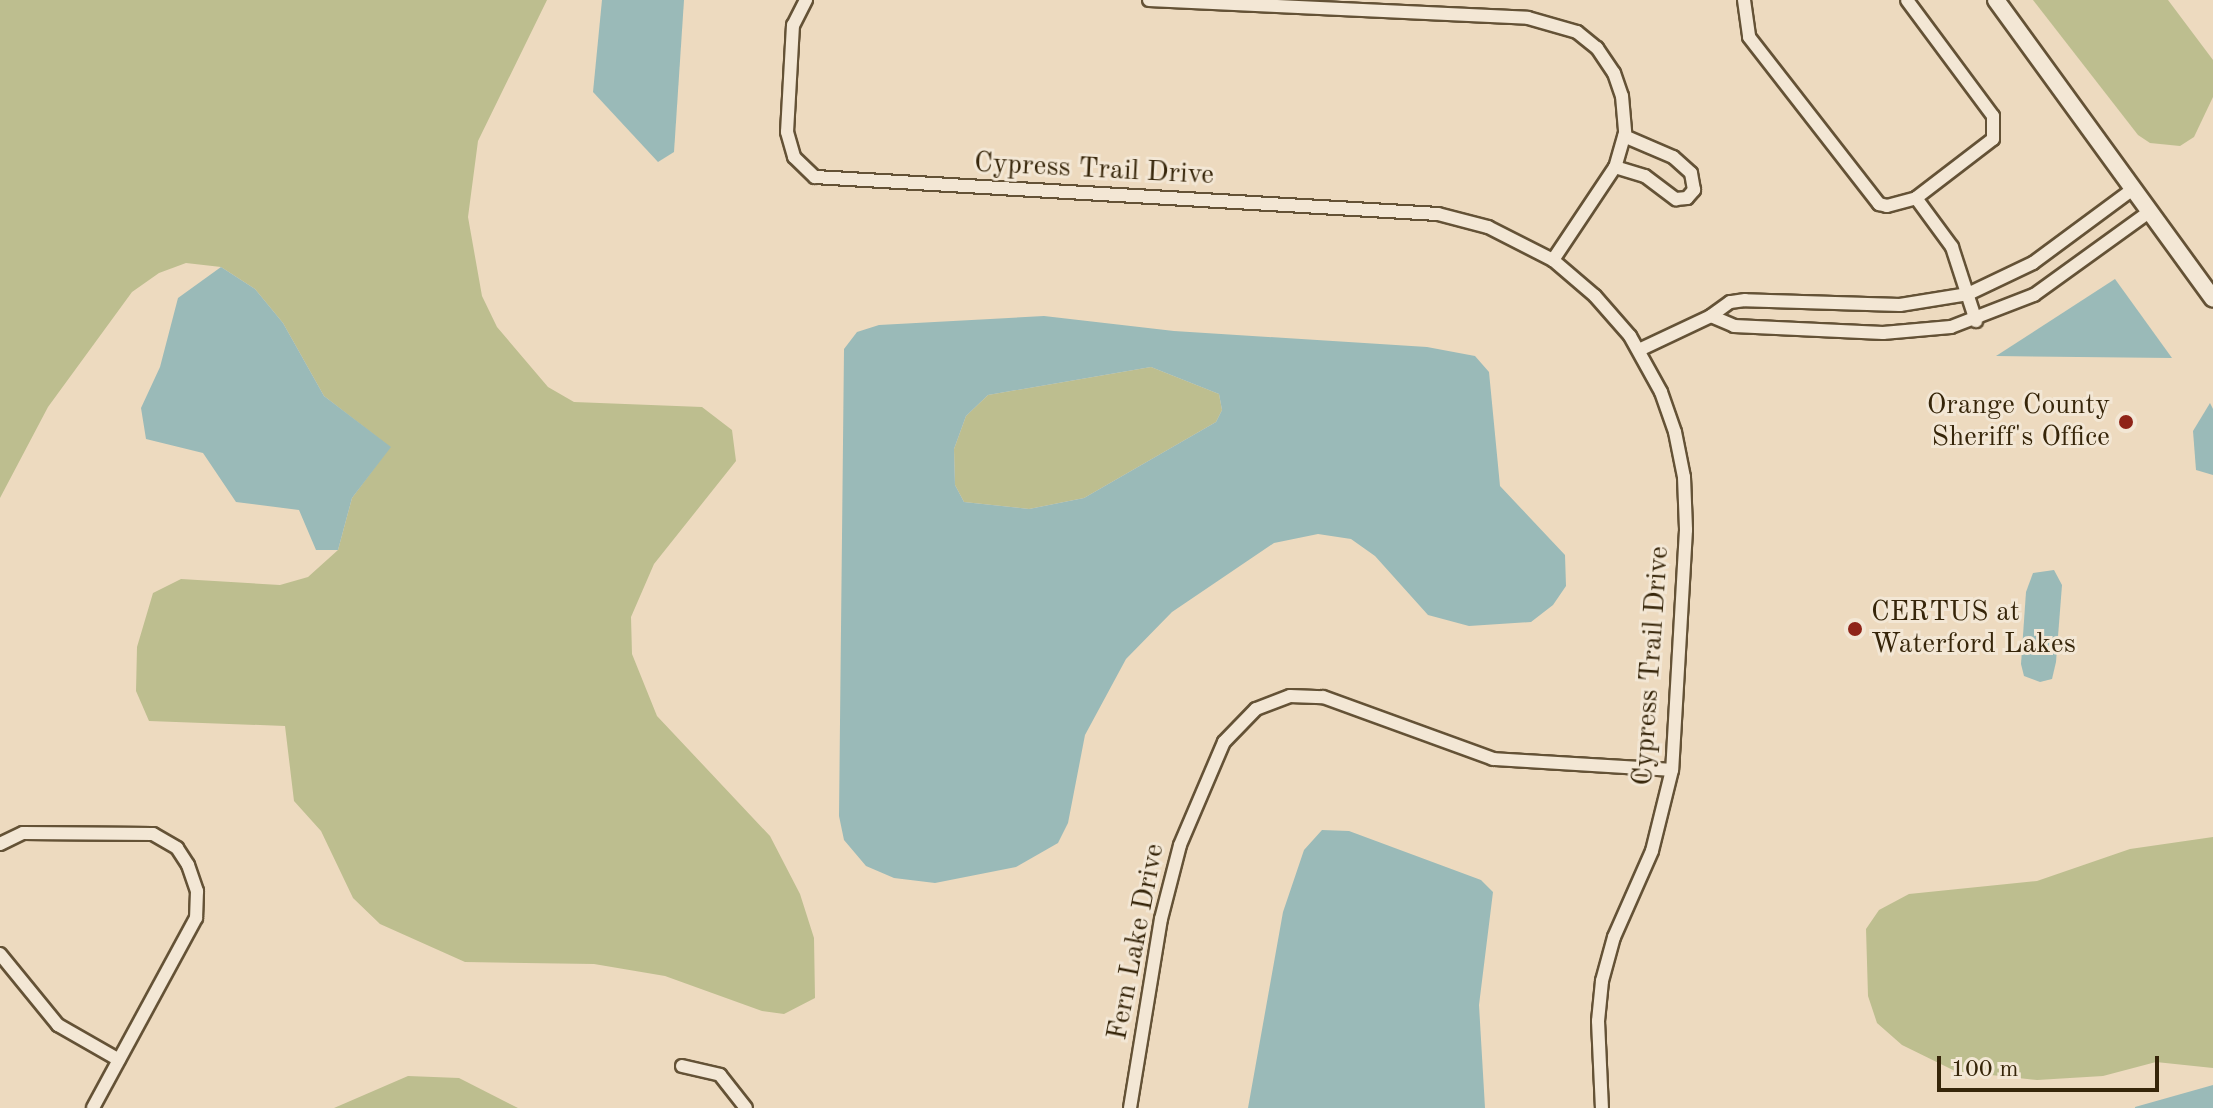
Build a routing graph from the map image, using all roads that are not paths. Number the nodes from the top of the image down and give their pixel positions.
1 (806, 0) edge
2 (1149, 0) edge
3 (1744, 0) edge
4 (1907, 0) edge
5 (1996, 0) edge
6 (1624, 136) junction
7 (1615, 167) junction
8 (2133, 189) junction
9 (1916, 198) junction
10 (2149, 212) junction
11 (1553, 260) junction
12 (1968, 294) junction
13 (2213, 299) edge
14 (1809, 302) junction
15 (1711, 316) junction
16 (1976, 321) junction
17 (1807, 329) junction
18 (1639, 350) junction
19 (1672, 770) junction
20 (0, 844) edge
21 (0, 954) edge
22 (119, 1060) junction
23 (682, 1066) dead end
24 (93, 1108) edge
25 (746, 1108) edge
26 (1130, 1108) edge
27 (1602, 1108) edge

1 - 11 street, Cypress Trail Drive
2 - 6 street
3 - 9 street
4 - 9 street
5 - 8 street
6 - 7 street
6 - 7 street
7 - 11 street
8 - 10 street
8 - 12 street
9 - 12 street
10 - 13 street
10 - 16 street
11 - 18 street, Cypress Trail Drive
12 - 14 street
12 - 16 street
14 - 15 street
14 - 17 street
15 - 17 street
15 - 18 street
16 - 17 street
18 - 19 street, Cypress Trail Drive
19 - 26 street, Fern Lake Drive
19 - 27 street, Cypress Trail Drive
20 - 22 street
21 - 22 street
22 - 24 street
23 - 25 street

